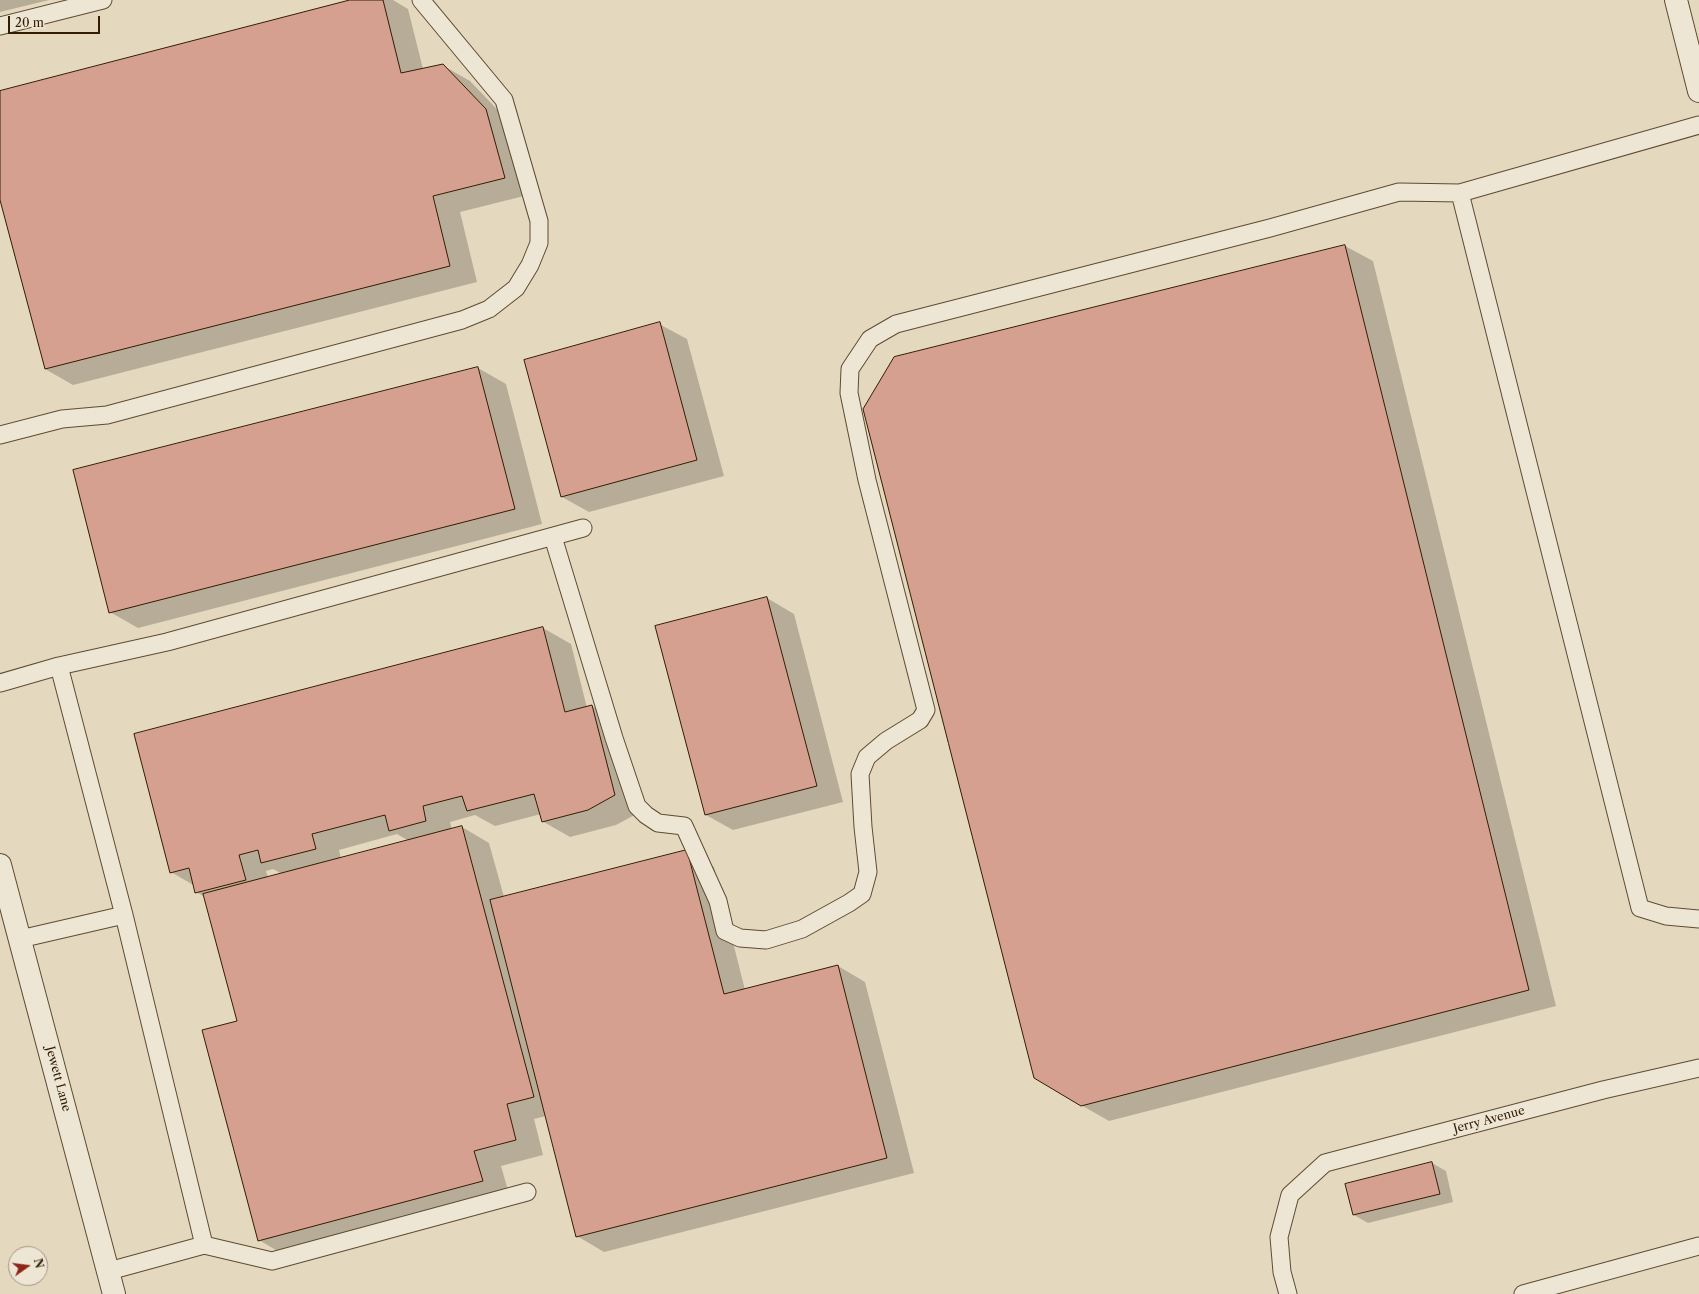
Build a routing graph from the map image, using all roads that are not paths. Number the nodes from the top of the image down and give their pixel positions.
1 (103, 0) edge
2 (421, 0) edge
3 (1676, 0) edge
4 (0, 26) edge
5 (1694, 45) edge
6 (1699, 91) edge
7 (1699, 125) edge
8 (1460, 193) junction
9 (0, 435) edge
10 (583, 528) dead end
11 (552, 537) junction
12 (59, 666) junction
13 (0, 683) edge
14 (1, 873) edge
15 (124, 915) junction
16 (1699, 919) edge
17 (20, 940) junction
18 (1699, 1068) edge
19 (527, 1192) dead end
20 (204, 1245) junction
21 (1699, 1246) edge
22 (109, 1271) junction
23 (114, 1294) edge
24 (1288, 1294) edge
25 (1524, 1294) edge

1 - 4 lane
2 - 9 lane
3 - 5 street
5 - 6 street
7 - 8 lane
8 - 11 lane
8 - 16 lane
10 - 11 lane
11 - 12 lane
12 - 13 lane
12 - 15 lane
14 - 17 street, Jewett Lane
15 - 17 lane
15 - 20 lane
17 - 22 street, Jewett Lane
18 - 24 lane, Jerry Avenue
19 - 20 lane
20 - 22 lane
21 - 25 lane
22 - 23 street, Jewett Lane

